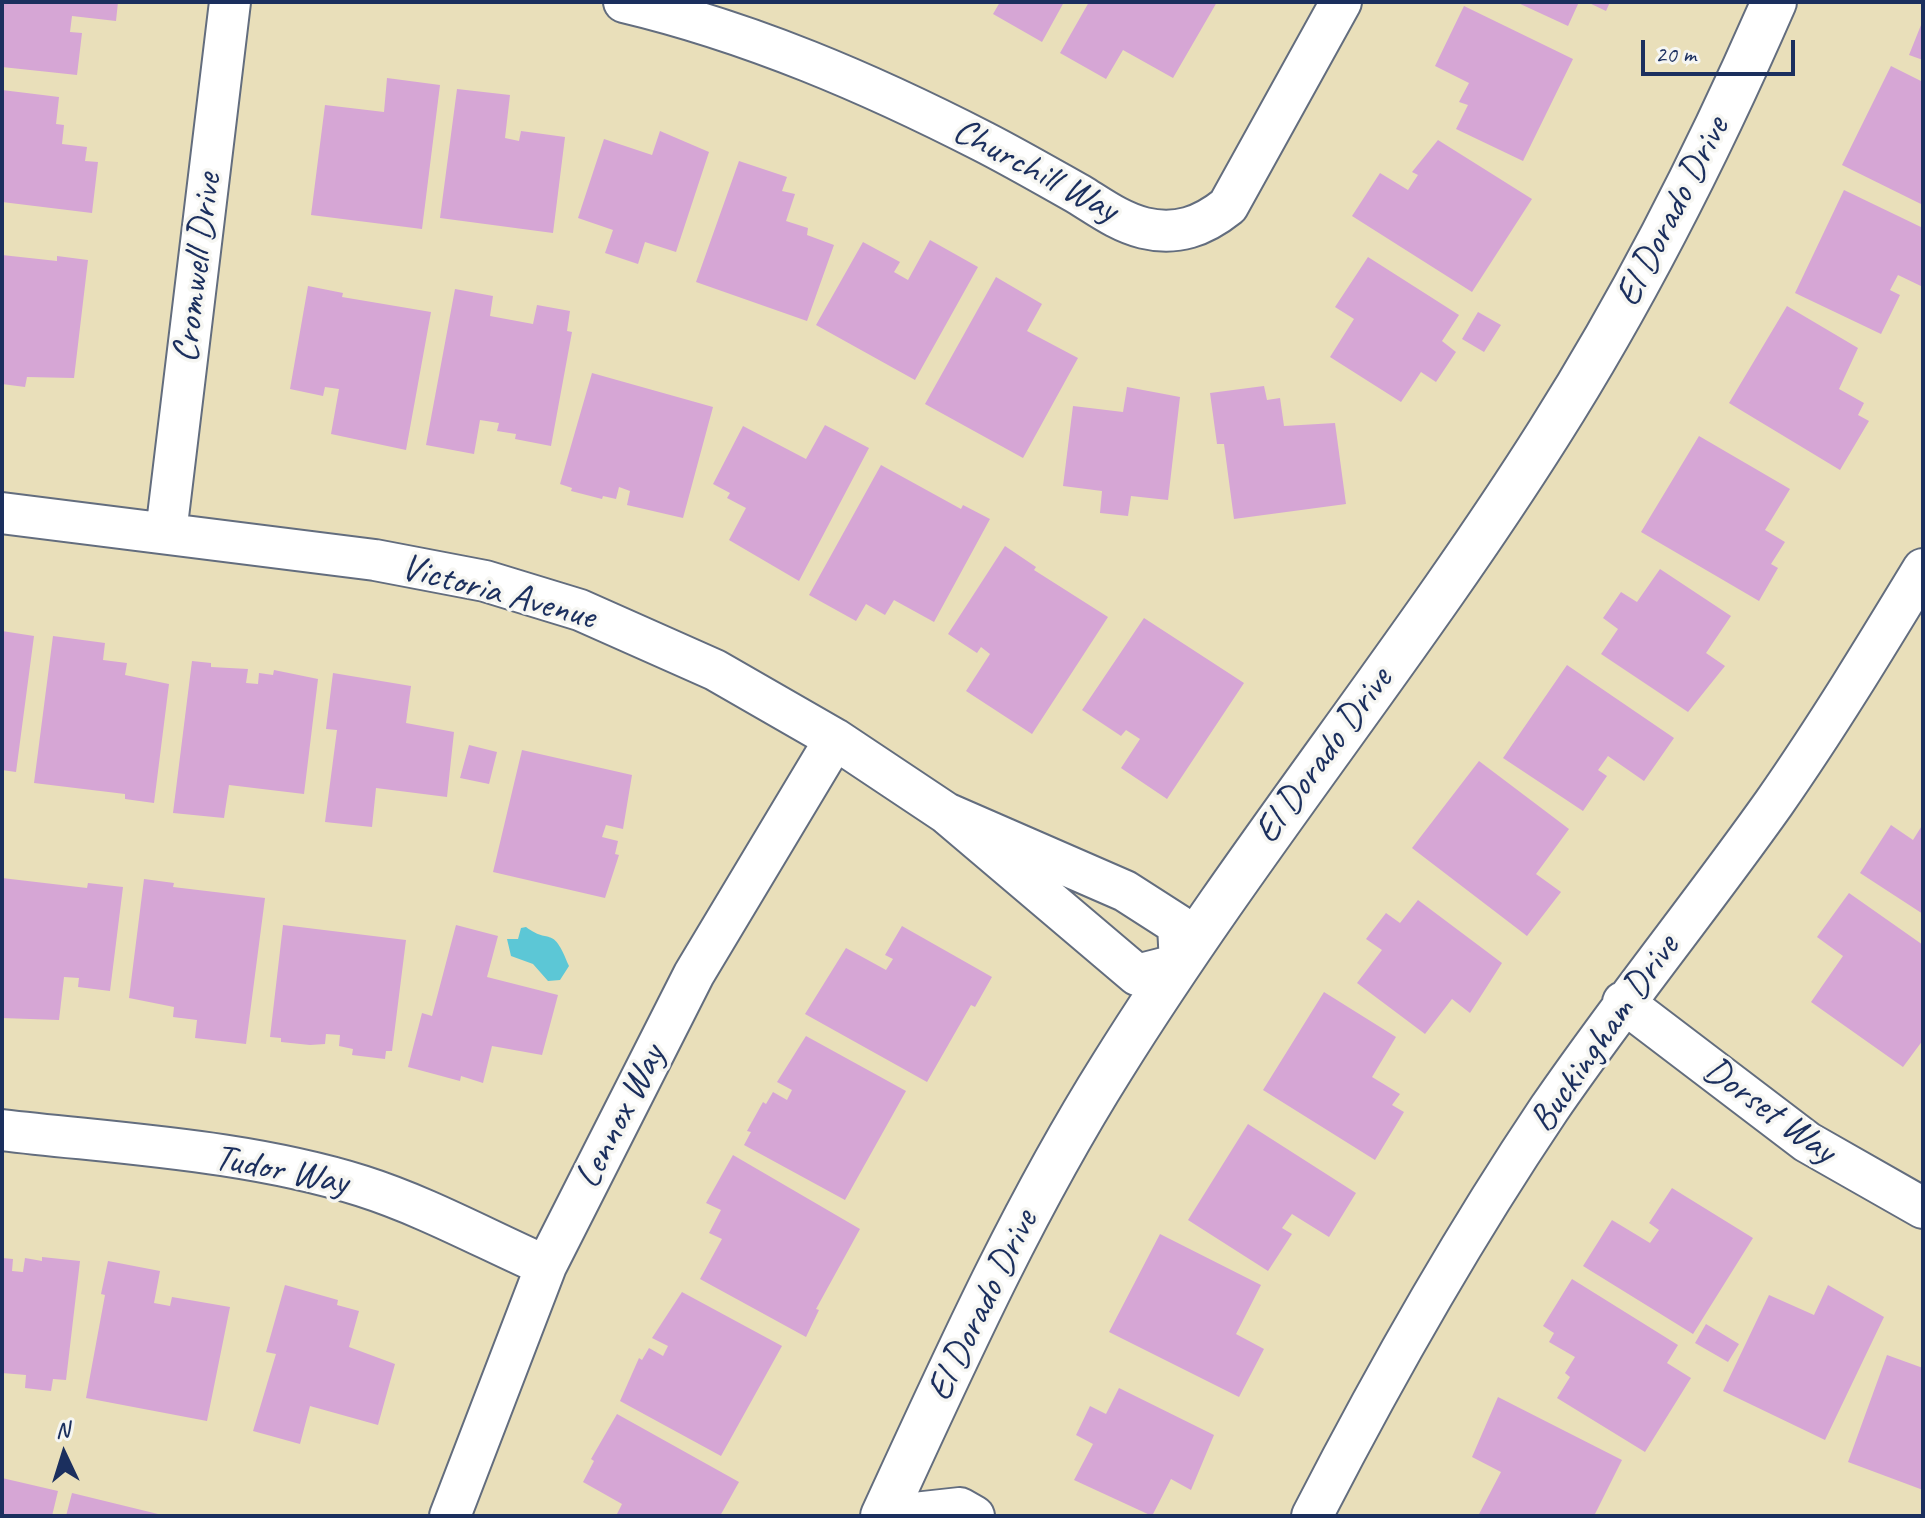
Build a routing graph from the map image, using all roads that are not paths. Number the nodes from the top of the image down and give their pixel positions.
1 (230, 2) edge
2 (624, 2) edge
3 (1341, 2) edge
4 (1774, 2) edge
5 (2, 513) edge
6 (166, 533) junction
7 (1923, 569) edge
8 (835, 739) junction
9 (946, 813) junction
10 (1180, 964) junction
11 (1623, 1002) junction
12 (2, 1130) edge
13 (1923, 1208) edge
14 (546, 1266) junction
15 (450, 1516) edge
16 (885, 1516) edge
17 (974, 1516) edge
18 (1312, 1516) edge

1 - 6 street, Cromwell Drive
2 - 3 street, Churchill Way
4 - 10 street, El Dorado Drive
5 - 6 street, Victoria Avenue
6 - 8 street, Victoria Avenue
7 - 11 street, Buckingham Drive
8 - 9 street, Victoria Avenue
8 - 14 street, Lennox Way
9 - 10 street, Victoria Avenue
9 - 10 street, Victoria Avenue
10 - 16 street, El Dorado Drive
11 - 13 street, Dorset Way
11 - 18 street, Buckingham Drive
12 - 14 street, Tudor Way
14 - 15 street, Lennox Way
16 - 17 street

